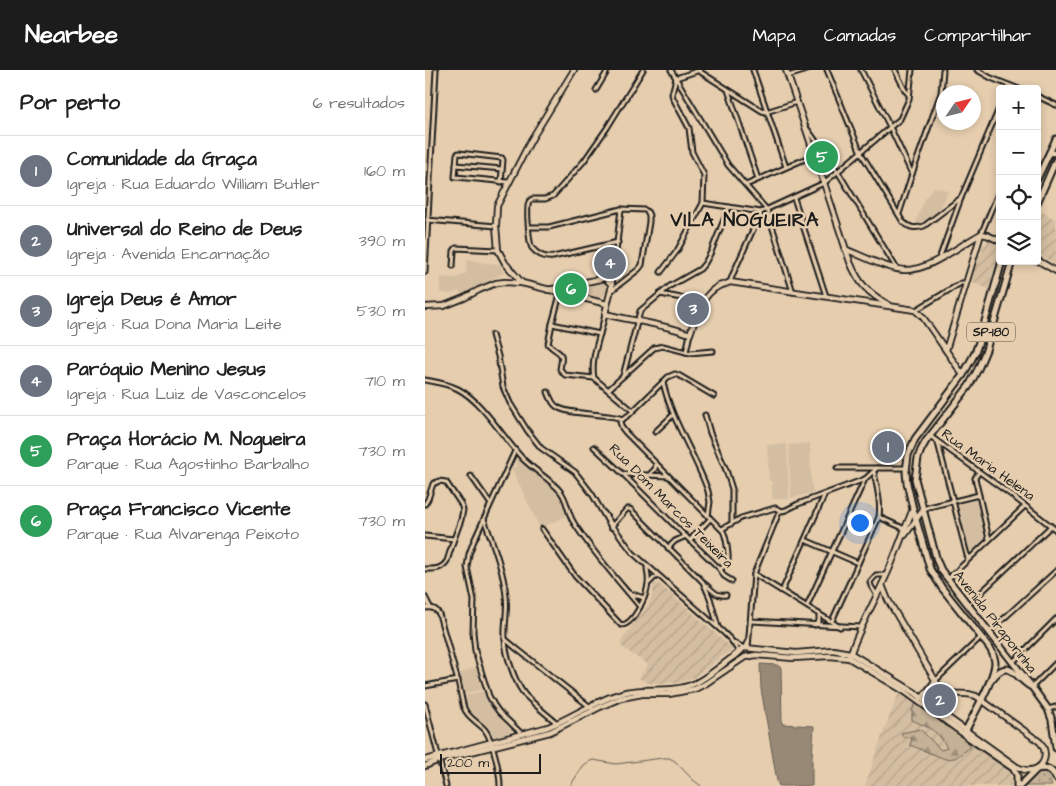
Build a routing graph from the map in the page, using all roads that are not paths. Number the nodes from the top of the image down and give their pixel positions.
1 (436, 70) edge
2 (574, 70) edge
3 (608, 70) edge
4 (643, 70) edge
5 (671, 70) edge
6 (699, 70) edge
7 (753, 70) edge
8 (785, 70) edge
9 (807, 70) edge
10 (827, 70) edge
11 (861, 70) edge
12 (895, 70) edge
13 (912, 70) edge
14 (943, 70) edge
15 (977, 70) edge
16 (788, 77) junction
17 (677, 78) junction
18 (1004, 85) edge
19 (596, 90) dead end
20 (728, 90) junction
21 (909, 95) junction
22 (1041, 98) edge
23 (797, 102) junction
24 (1056, 105) edge
25 (766, 112) junction
26 (996, 115) edge
27 (804, 124) junction
28 (890, 127) junction
29 (1056, 139) edge
30 (810, 140) junction
31 (817, 141) junction
32 (861, 153) junction
33 (1050, 153) junction
34 (1056, 153) edge
35 (814, 154) junction
36 (1056, 160) edge
37 (456, 165) junction
38 (785, 167) junction
39 (502, 169) junction
40 (838, 172) junction
41 (912, 174) junction
42 (1039, 175) edge
43 (758, 180) junction
44 (501, 182) junction
45 (509, 182) junction
46 (824, 183) junction
47 (746, 185) junction
48 (1041, 194) edge
49 (794, 198) junction
50 (961, 198) junction
51 (996, 198) edge
52 (427, 203) edge
53 (703, 204) junction
54 (425, 207) edge
55 (729, 207) junction
56 (621, 209) junction
57 (767, 210) junction
58 (429, 211) junction
59 (761, 212) junction
60 (899, 215) junction
61 (427, 220) junction
62 (496, 226) junction
63 (529, 227) junction
64 (981, 234) junction
65 (996, 238) edge
66 (618, 242) junction
67 (845, 249) junction
68 (498, 250) junction
69 (939, 258) junction
70 (1041, 262) edge
71 (1001, 265) edge
72 (1011, 265) edge
73 (453, 266) dead end
74 (897, 269) junction
75 (614, 270) junction
76 (1056, 271) edge
77 (425, 272) edge
78 (661, 272) dead end
79 (605, 278) junction
80 (730, 282) junction
81 (966, 283) junction
82 (523, 284) junction
83 (611, 285) junction
84 (562, 287) junction
85 (548, 290) junction
86 (610, 292) junction
87 (793, 292) junction
88 (560, 293) junction
89 (659, 294) junction
90 (826, 296) junction
91 (607, 304) junction
92 (700, 306) junction
93 (892, 307) junction
94 (425, 308) edge
95 (915, 310) junction
96 (605, 314) junction
97 (636, 322) junction
98 (552, 324) junction
99 (600, 334) junction
100 (691, 334) junction
101 (493, 335) dead end
102 (713, 350) dead end
103 (946, 350) junction
104 (686, 352) junction
105 (963, 375) junction
106 (623, 376) junction
107 (594, 378) junction
108 (425, 380) edge
109 (663, 382) junction
110 (656, 388) junction
111 (608, 390) junction
112 (548, 392) dead end
113 (666, 395) junction
114 (714, 396) dead end
115 (960, 397) junction
116 (633, 411) junction
117 (673, 415) junction
118 (705, 415) dead end
119 (623, 419) junction
120 (655, 432) dead end
121 (930, 436) junction
122 (938, 443) junction
123 (594, 447) dead end
124 (515, 450) junction
125 (656, 464) junction
126 (837, 468) dead end
127 (877, 468) junction
128 (906, 468) junction
129 (874, 472) junction
130 (979, 472) junction
131 (623, 474) junction
132 (649, 474) junction
133 (471, 476) dead end
134 (668, 476) junction
135 (865, 478) junction
136 (824, 495) junction
137 (979, 496) junction
138 (709, 500) junction
139 (954, 501) junction
140 (425, 504) edge
141 (490, 504) junction
142 (1025, 506) junction
143 (701, 508) junction
144 (913, 509) junction
145 (780, 510) junction
146 (923, 510) junction
147 (709, 517) junction
148 (879, 517) junction
149 (484, 518) junction
150 (916, 519) junction
151 (732, 523) junction
152 (1051, 526) junction
153 (613, 527) junction
154 (479, 528) junction
155 (542, 529) dead end
156 (905, 529) junction
157 (489, 530) junction
158 (679, 530) junction
159 (722, 530) junction
160 (1056, 530) edge
161 (425, 536) edge
162 (686, 536) junction
163 (454, 539) junction
164 (690, 540) junction
165 (805, 540) junction
166 (901, 540) junction
167 (989, 540) junction
168 (675, 541) junction
169 (668, 548) junction
170 (831, 551) junction
171 (968, 559) junction
172 (857, 563) junction
173 (647, 566) junction
174 (425, 569) edge
175 (721, 569) junction
176 (1056, 570) edge
177 (754, 574) junction
178 (887, 575) junction
179 (658, 576) junction
180 (947, 580) junction
181 (732, 581) dead end
182 (703, 582) junction
183 (648, 583) junction
184 (882, 585) junction
185 (782, 591) junction
186 (945, 592) junction
187 (629, 593) junction
188 (876, 594) junction
189 (726, 595) dead end
190 (425, 597) edge
191 (645, 598) junction
192 (888, 600) junction
193 (968, 605) junction
194 (807, 606) junction
195 (430, 607) junction
196 (640, 607) junction
197 (425, 608) edge
198 (713, 609) junction
199 (819, 613) junction
200 (706, 617) junction
201 (1056, 619) edge
202 (751, 621) junction
203 (832, 621) junction
204 (815, 625) junction
205 (718, 627) junction
206 (841, 627) junction
207 (861, 627) junction
208 (989, 632) junction
209 (981, 637) junction
210 (505, 638) junction
211 (731, 640) junction
212 (746, 648) junction
213 (514, 650) junction
214 (739, 652) junction
215 (508, 655) junction
216 (745, 656) junction
217 (849, 656) junction
218 (1013, 662) junction
219 (1056, 663) edge
220 (457, 680) junction
221 (935, 681) junction
222 (990, 681) junction
223 (425, 686) edge
224 (1032, 687) junction
225 (922, 698) junction
226 (981, 699) junction
227 (425, 704) edge
228 (589, 706) junction
229 (1056, 707) edge
230 (1048, 709) junction
231 (594, 710) junction
232 (1054, 718) edge
233 (557, 723) junction
234 (966, 733) junction
235 (522, 734) junction
236 (492, 744) junction
237 (1056, 747) edge
238 (439, 758) junction
239 (425, 760) edge
240 (425, 766) edge
241 (1037, 769) junction
242 (1056, 778) edge
243 (446, 786) edge
244 (500, 786) edge
245 (1018, 786) edge

1 - 52 street
2 - 45 street
3 - 19 street
4 - 63 street
5 - 17 street
6 - 17 street
6 - 20 street
7 - 25 street
8 - 16 street
9 - 16 street
10 - 32 street
11 - 28 street
12 - 21 street
13 - 21 street
14 - 41 street
15 - 18 street
16 - 23 street
17 - 47 street
17 - 53 street
20 - 25 street
20 - 43 street
21 - 28 street
22 - 24 street
23 - 25 street
23 - 27 street
25 - 38 street
26 - 50 street
27 - 30 street
27 - 31 street
28 - 32 street
28 - 41 street
29 - 33 main road
30 - 31 street
30 - 35 street
31 - 40 street
32 - 40 street
32 - 60 street
33 - 34 street
33 - 42 main road
35 - 38 street
35 - 46 street
36 - 48 main road
37 - 39 street
37 - 39 street
37 - 44 street
38 - 43 street
39 - 44 street
40 - 46 street
40 - 74 street
41 - 60 street
43 - 47 street
44 - 45 street
45 - 62 street
46 - 49 street
46 - 67 street
47 - 57 street
49 - 57 street
49 - 90 street
50 - 60 street
50 - 69 street
51 - 64 street
52 - 58 street
53 - 55 street
53 - 78 street
54 - 58 street
55 - 59 street
55 - 89 street
56 - 63 street
56 - 66 street
56 - 86 street
57 - 59 street
57 - 87 street
58 - 61 street
59 - 80 street
61 - 62 street
61 - 77 street
62 - 68 street
63 - 66 street
64 - 65 street
64 - 69 street
64 - 81 street
66 - 75 street
67 - 74 street
67 - 93 street
68 - 73 street
68 - 82 street
69 - 74 street
70 - 76 street
71 - 105 main road, Avenida Piraporinha / SP-180
72 - 115 main road, Avenida Piraporinha / SP-180
75 - 79 street
75 - 83 street
79 - 83 street
79 - 84 street
80 - 87 street
80 - 92 street
81 - 95 street
81 - 103 street
82 - 85 street
82 - 94 street
83 - 86 street
84 - 85 street
84 - 88 street
85 - 88 street
86 - 91 street
87 - 90 street
88 - 91 street
88 - 98 street
89 - 92 street
89 - 97 street
90 - 93 street
91 - 96 street
92 - 100 street
93 - 95 street
95 - 103 street
96 - 97 street
96 - 99 street
97 - 100 street
97 - 106 street
98 - 99 street
98 - 107 street
99 - 107 street
100 - 104 street
101 - 153 street
102 - 104 street
103 - 105 street
104 - 106 street
105 - 115 main road
105 - 128 main road, Avenida Piraporinha / SP-180
106 - 111 street
107 - 111 street
108 - 124 street
109 - 110 street
109 - 113 street
109 - 114 street
110 - 113 street
110 - 116 street
111 - 116 street
112 - 119 street
113 - 117 street
115 - 121 main road, Avenida Piraporinha / SP-180
116 - 119 street
117 - 120 street
117 - 138 street
118 - 151 street
119 - 125 street
121 - 122 street, Rua Maria Helena
121 - 146 main road, Avenida Piraporinha / SP-180
122 - 130 street, Rua Maria Helena
122 - 139 street
123 - 131 street, Rua Dom Marcos Teixeira
124 - 141 street
124 - 187 street
125 - 132 street
125 - 134 street
126 - 127 street
127 - 128 street
127 - 129 street
128 - 144 main road, Avenida Piraporinha / SP-180
129 - 135 street
129 - 148 street
130 - 137 street
130 - 142 street, Rua Maria Helena
131 - 132 street
131 - 158 street, Rua Dom Marcos Teixeira
132 - 134 street
133 - 141 street
134 - 143 street
135 - 136 street
135 - 170 street
136 - 145 street
136 - 165 street
137 - 139 street
137 - 167 street
138 - 143 street
138 - 147 street
139 - 146 street
139 - 171 street
140 - 163 street
141 - 149 street
142 - 152 street, Rua Maria Helena
142 - 167 street
143 - 147 street
144 - 150 main road, Avenida Piraporinha / SP-180
144 - 156 street
145 - 151 street
145 - 177 street
146 - 150 street
146 - 180 main road, Avenida Piraporinha / SP-180
147 - 159 street
147 - 164 street
148 - 156 street
148 - 172 street
149 - 154 street
149 - 157 street
150 - 166 street
150 - 186 main road, Avenida Piraporinha / SP-180
151 - 159 street
152 - 160 street, Rua Maria Helena
152 - 193 street
153 - 169 street
153 - 173 street
154 - 157 street
154 - 235 street
155 - 196 street
156 - 166 street
157 - 210 street
158 - 162 street, Rua Dom Marcos Teixeira
158 - 168 street
159 - 175 street
161 - 163 street
162 - 164 street, Rua Dom Marcos Teixeira
162 - 168 street
163 - 174 street
164 - 175 street, Rua Dom Marcos Teixeira
165 - 170 street
165 - 185 street
166 - 178 street
167 - 171 street
168 - 169 street
169 - 182 street
170 - 172 street
170 - 194 street
171 - 180 street
172 - 203 street
173 - 179 street
173 - 183 street
175 - 181 street, Rua Dom Marcos Teixeira
176 - 208 street
177 - 185 street
177 - 202 street
178 - 184 street
178 - 188 street
179 - 183 street
179 - 200 street
180 - 186 main road
180 - 193 main road, Avenida Piraporinha / SP-180
182 - 189 street
182 - 198 street
183 - 191 street
184 - 188 street
184 - 192 street
185 - 194 street
186 - 209 main road, Avenida Piraporinha / SP-180
187 - 191 street
187 - 196 street
188 - 192 street
188 - 207 street
190 - 195 street
191 - 196 street
192 - 221 street
193 - 208 main road, Avenida Piraporinha / SP-180
194 - 199 street
195 - 197 street
195 - 220 street
198 - 200 street
198 - 205 street
199 - 203 street
199 - 204 street
200 - 205 street
201 - 218 street
202 - 204 street
202 - 212 street
203 - 206 street
204 - 206 street
205 - 211 street
206 - 207 street
207 - 217 street
208 - 218 main road, Avenida Piraporinha / SP-180
209 - 221 street
209 - 222 main road, Avenida Piraporinha / SP-180
210 - 213 street
210 - 215 street
211 - 212 street
211 - 214 street
212 - 214 street
212 - 216 street
212 - 217 street
213 - 215 street
213 - 228 street
214 - 216 street
214 - 228 street
215 - 233 street
216 - 217 street
216 - 231 street
217 - 225 street
217 - 234 street
218 - 224 main road, Avenida Piraporinha / SP-180
219 - 224 street
220 - 223 street
220 - 236 street
221 - 225 street
221 - 226 street
222 - 224 main road
222 - 226 main road, Avenida Piraporinha / SP-180
224 - 230 main road, Avenida Piraporinha / SP-180
225 - 234 street
226 - 234 main road, Avenida Piraporinha / SP-180
226 - 241 street
227 - 238 street
228 - 231 street
228 - 233 street
229 - 230 street
230 - 232 main road, Avenida Piraporinha / SP-180
231 - 236 street
232 - 237 main road, Avenida Piraporinha / SP-180
233 - 235 street
234 - 241 street
234 - 245 main road
235 - 236 street
236 - 238 street
236 - 244 street
238 - 239 street
238 - 240 street
238 - 243 street
241 - 242 main road
241 - 245 main road

